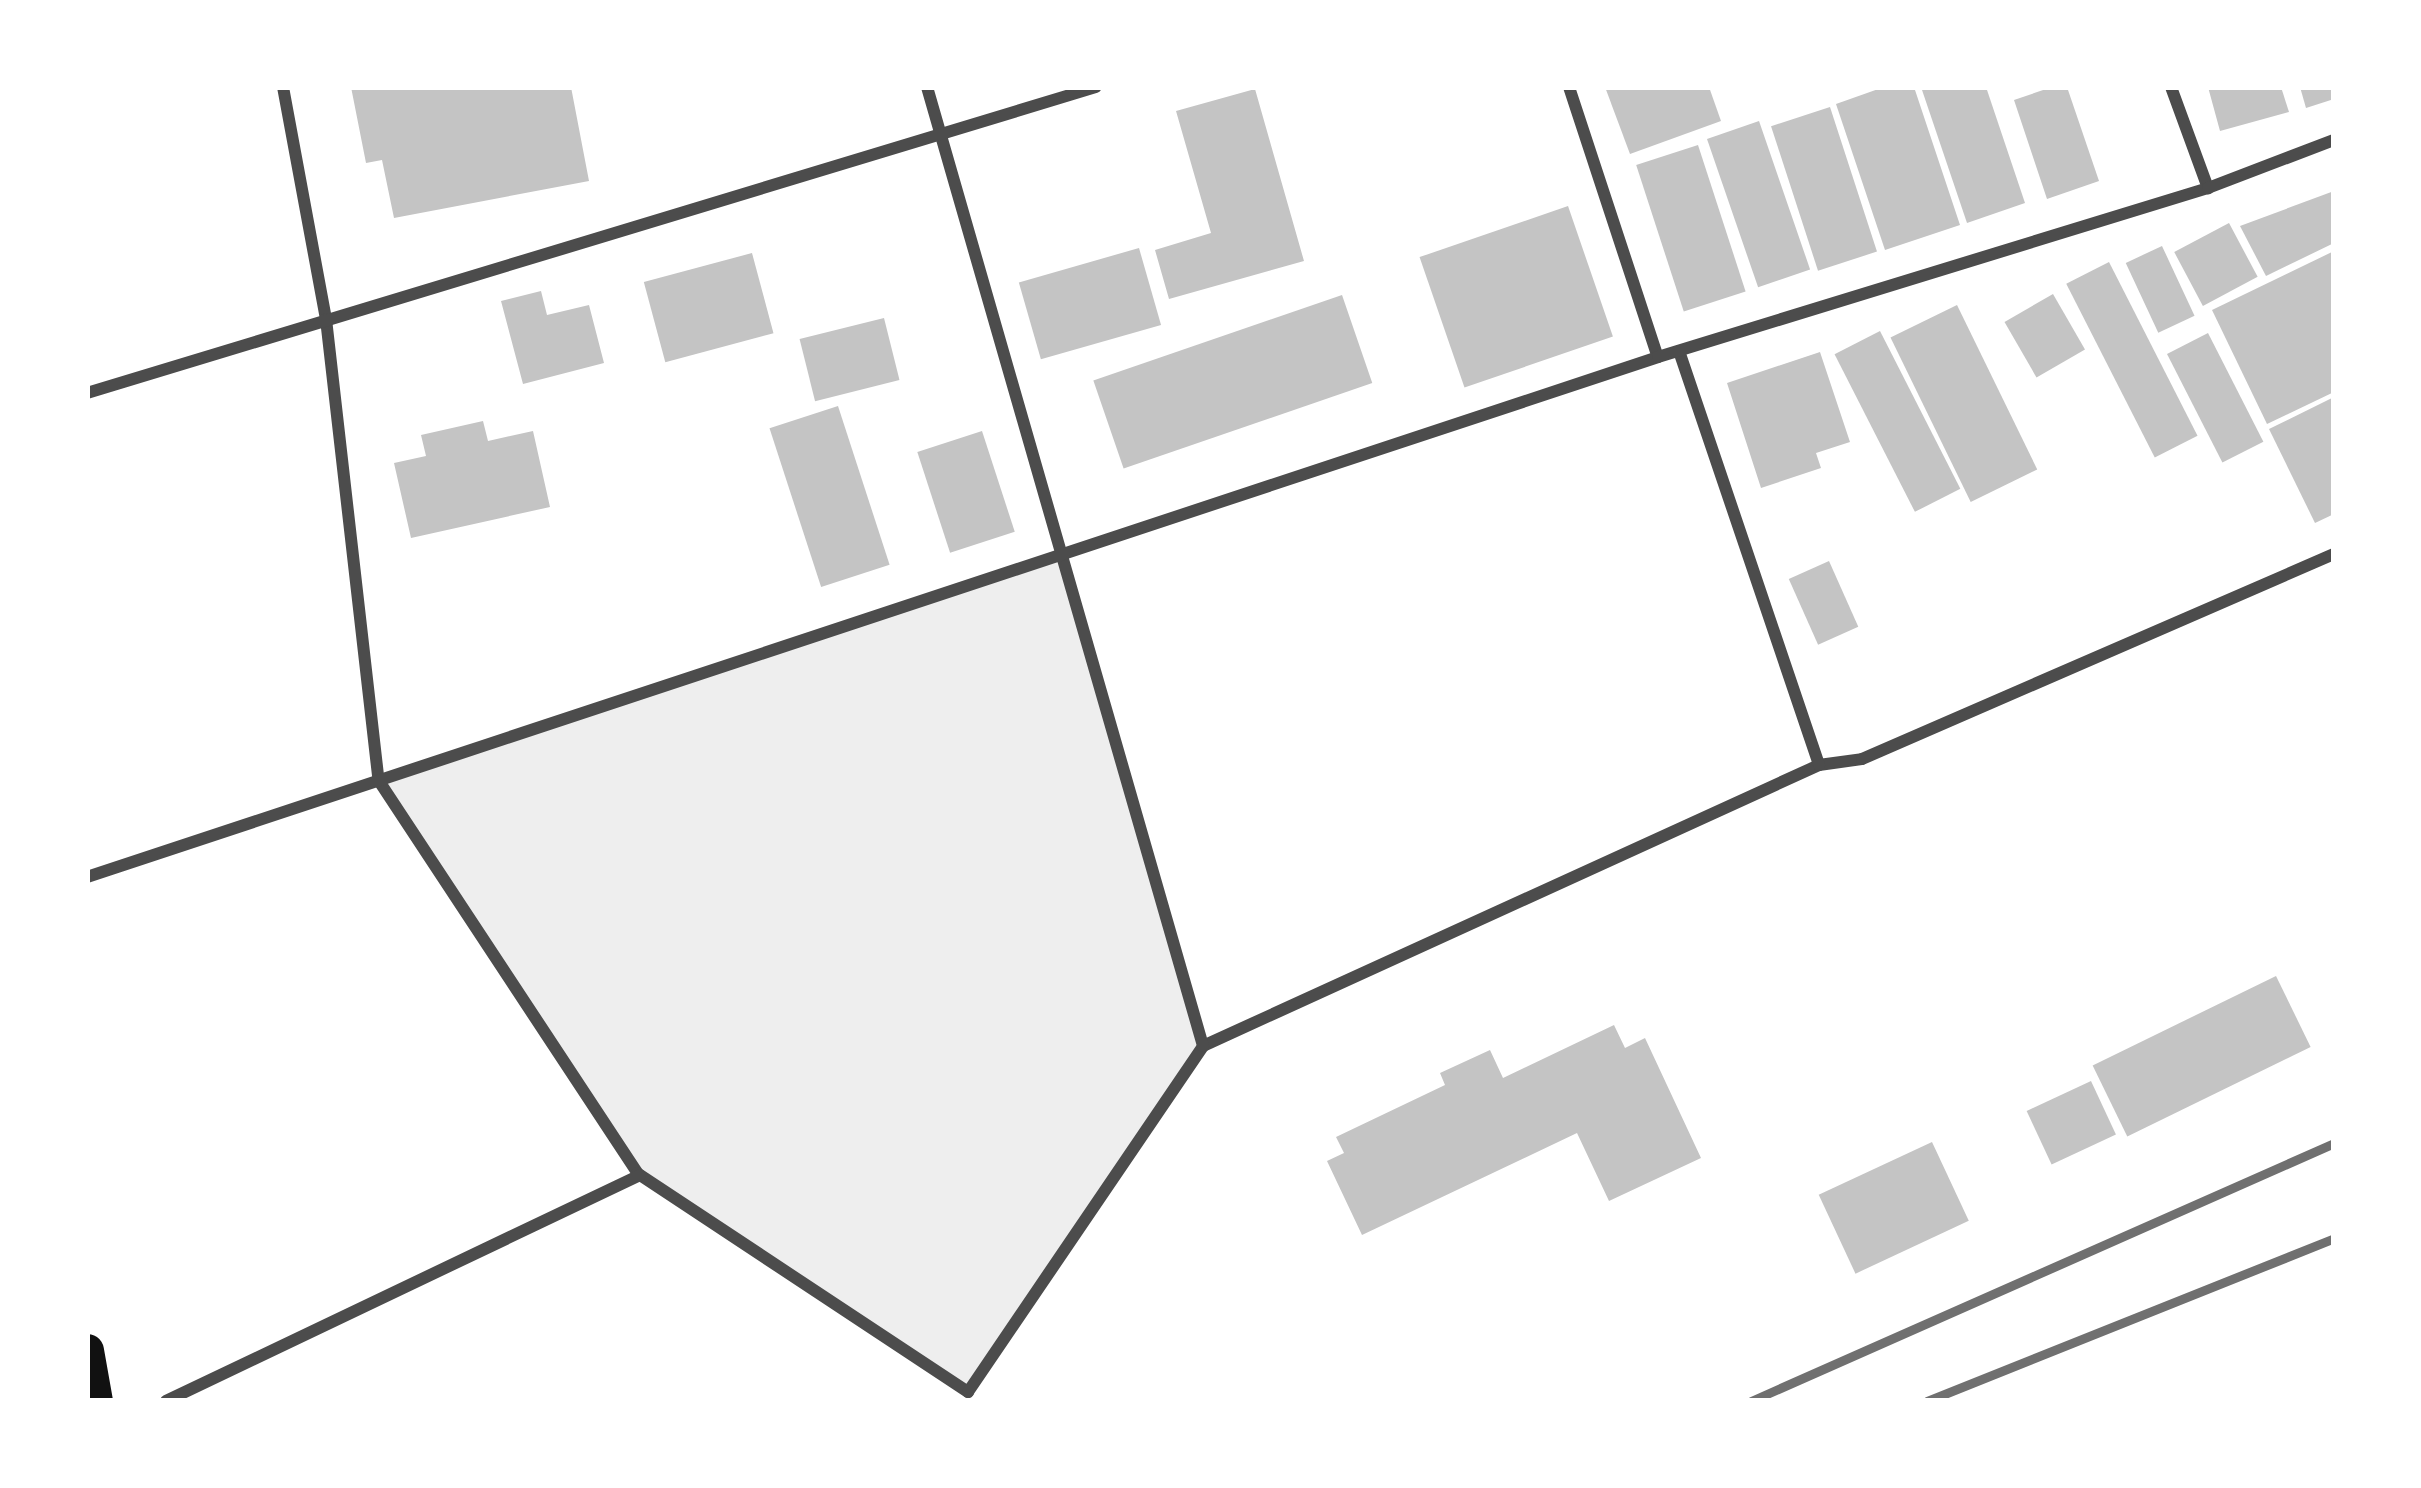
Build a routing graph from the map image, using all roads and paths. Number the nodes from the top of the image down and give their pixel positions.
1 (283, 87) edge
2 (927, 87) edge
3 (1096, 87) edge
4 (1569, 87) edge
5 (2171, 87) edge
6 (940, 133) junction
7 (2334, 140) edge
8 (2208, 188) junction
9 (326, 319) junction
10 (1679, 351) junction
11 (1658, 357) junction
12 (87, 394) edge
13 (2334, 554) edge
14 (1062, 556) junction
15 (1819, 765) junction
16 (379, 781) junction
17 (87, 877) edge
18 (1203, 1046) junction
19 (640, 1175) junction
20 (87, 1350) edge
21 (96, 1401) edge
22 (166, 1401) edge

1 - 9 street
2 - 6 street
3 - 6 street
4 - 11 street
5 - 8 street
6 - 9 street
6 - 14 street
7 - 8 street
8 - 10 street
9 - 12 street
9 - 16 street
10 - 11 street
10 - 15 street
11 - 14 street
13 - 15 street
14 - 16 street
14 - 18 street
15 - 18 street
16 - 17 street
16 - 19 street
18 - 19 street
19 - 22 street
20 - 21 highway

